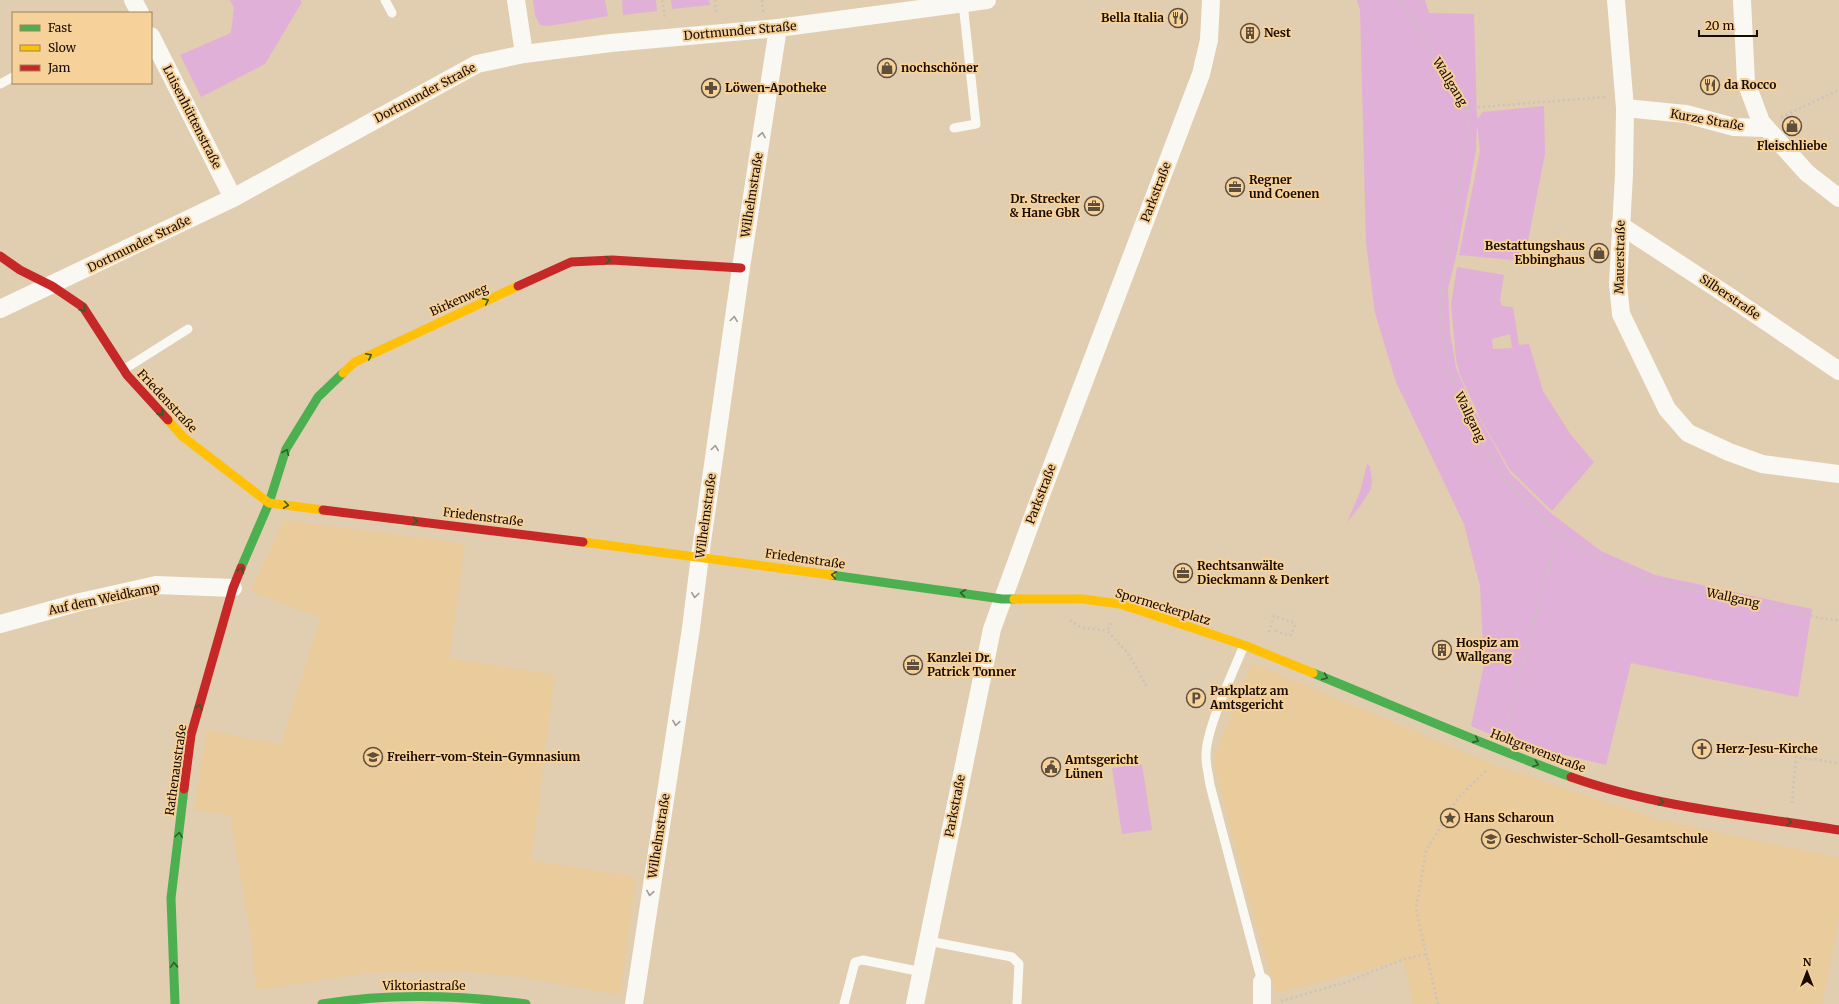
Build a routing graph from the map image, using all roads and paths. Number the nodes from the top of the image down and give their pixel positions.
1 (133, 0) edge
2 (386, 0) edge
3 (516, 0) edge
4 (987, 0) edge
5 (1211, 0) edge
6 (1400, 0) edge
7 (1616, 0) edge
8 (1742, 0) edge
9 (963, 3) junction
10 (926, 4) edge
11 (139, 12) edge
12 (392, 13) dead end
13 (778, 28) junction
14 (152, 38) edge
15 (524, 54) junction
16 (12, 78) edge
17 (0, 84) edge
18 (1839, 90) edge
19 (1624, 102) junction
20 (1468, 108) junction
21 (1764, 125) junction
22 (954, 128) dead end
23 (233, 198) junction
24 (1839, 198) edge
25 (1620, 225) junction
26 (0, 256) edge
27 (741, 268) junction
28 (52, 286) junction
29 (0, 310) edge
30 (188, 329) dead end
31 (123, 370) junction
32 (1839, 371) edge
33 (1839, 474) edge
34 (269, 502) junction
35 (1558, 534) junction
36 (700, 556) junction
37 (233, 588) junction
38 (1002, 599) junction
39 (1120, 604) junction
40 (1839, 620) edge
41 (0, 624) edge
42 (1271, 625) dead end
43 (1274, 630) dead end
44 (1244, 645) junction
45 (1147, 687) dead end
46 (1500, 751) junction
47 (1839, 763) edge
48 (1790, 822) junction
49 (1839, 830) edge
50 (928, 941) junction
51 (1427, 954) junction
52 (922, 972) junction
53 (1262, 982) joint
54 (1270, 1003) edge
55 (175, 1004) edge
56 (322, 1004) edge
57 (526, 1004) edge
58 (634, 1004) edge
59 (844, 1004) edge
60 (916, 1004) edge
61 (1017, 1004) edge
62 (1438, 1004) edge

1 - 11 street
2 - 12 lane
3 - 15 street
4 - 9 street, Dortmunder Straße
5 - 38 street, Parkstraße
6 - 20 path, Wallgang
7 - 19 street, Mauerstraße
8 - 21 street
9 - 10 street, Dortmunder Straße
9 - 22 lane
10 - 13 street, Dortmunder Straße
13 - 15 street, Dortmunder Straße
27 -> 13 street, Wilhelmstraße
14 - 23 street, Luisenhüttenstraße
15 - 23 street, Dortmunder Straße
16 - 17 lane
18 - 21 path
19 - 20 path
19 - 21 street, Kurze Straße
19 - 25 street, Mauerstraße
20 - 35 path, Wallgang
21 - 24 street
23 - 28 street, Dortmunder Straße
25 - 32 street, Silberstraße
25 - 33 street, Mauerstraße
26 - 28 street, Friedenstraße
34 -> 27 street, Birkenweg
36 -> 27 street, Wilhelmstraße
28 - 29 street, Dortmunder Straße
28 -> 31 street, Friedenstraße
30 - 31 lane
31 -> 34 street, Friedenstraße
34 -> 36 street, Friedenstraße
37 -> 34 street, Rathenaustraße
35 - 40 path, Wallgang
35 - 46 path
38 -> 36 street, Friedenstraße
36 -> 58 street, Wilhelmstraße
37 - 41 street, Auf dem Weidkamp
55 -> 37 street, Rathenaustraße
38 - 39 street, Spormeckerplatz
38 - 50 street, Parkstraße
39 - 44 street, Spormeckerplatz
39 - 45 path
42 - 43 path
44 -> 46 street, Holtgrevenstraße
44 - 53 lane
46 -> 48 street, Holtgrevenstraße
46 - 51 path
47 - 48 path
48 - 49 street, Holtgrevenstraße
50 - 52 street, Parkstraße
50 - 61 lane
51 - 54 path
51 - 62 path
52 - 59 lane
52 - 60 street, Parkstraße
53 - 54 street
56 - 57 street, Viktoriastraße

